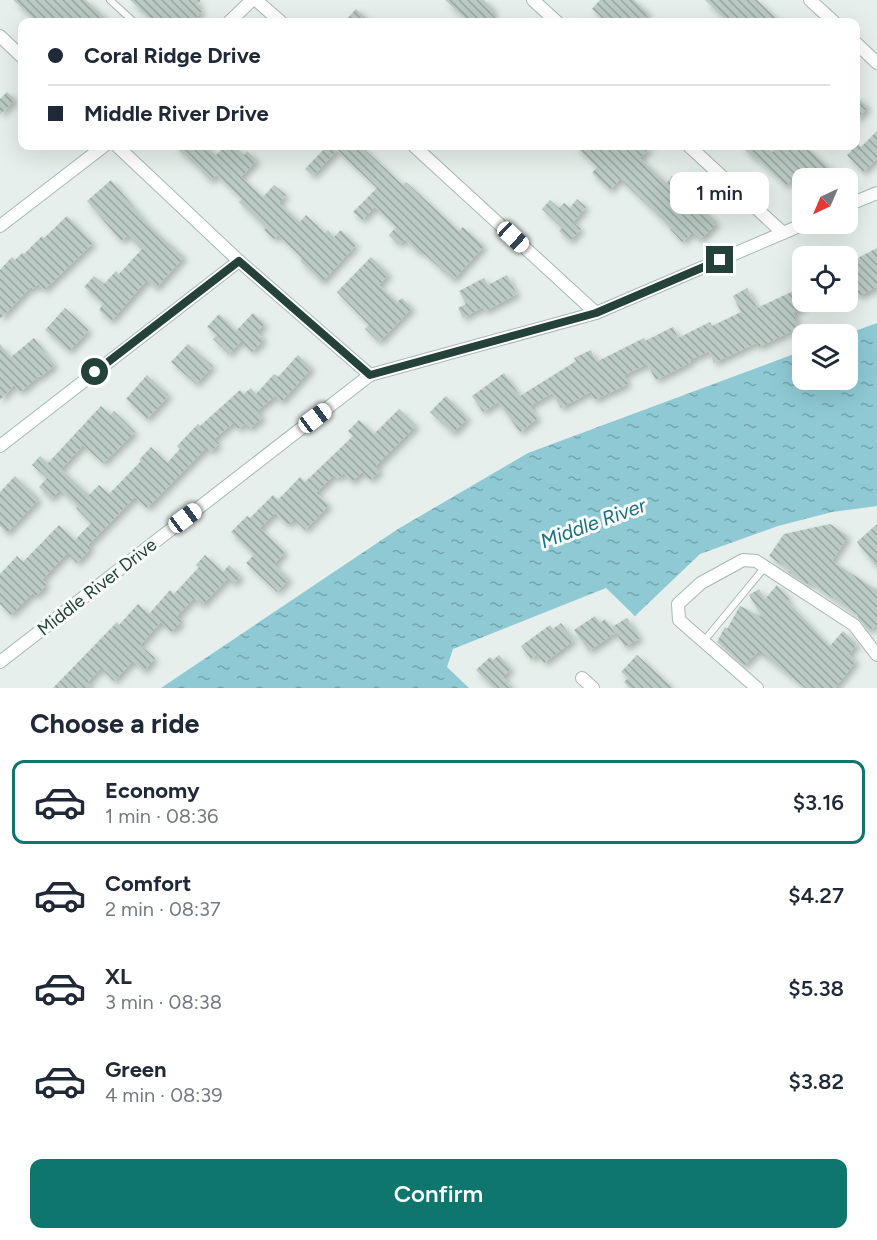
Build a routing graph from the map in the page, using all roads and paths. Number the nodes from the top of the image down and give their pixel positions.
1 (110, 0) edge
2 (254, 0) edge
3 (533, 0) edge
4 (810, 0) edge
5 (130, 18) edge
6 (234, 18) edge
7 (275, 18) edge
8 (553, 18) edge
9 (830, 18) edge
10 (0, 36) edge
11 (860, 47) edge
12 (18, 53) edge
13 (877, 63) edge
14 (99, 150) edge
15 (121, 150) edge
16 (418, 150) edge
17 (693, 150) edge
18 (877, 193) edge
19 (858, 201) edge
20 (0, 226) edge
21 (792, 229) edge
22 (783, 233) junction
23 (239, 261) junction
24 (596, 313) junction
25 (370, 375) junction
26 (0, 446) edge
27 (766, 567) junction
28 (704, 641) junction
29 (877, 655) edge
30 (0, 662) edge
31 (582, 678) dead end
32 (593, 688) edge
33 (757, 688) edge

1 - 5 lane
2 - 6 street
2 - 7 street
3 - 8 street
4 - 9 street
10 - 12 street
11 - 13 street
14 - 20 street
15 - 23 street
16 - 24 street
17 - 22 street
18 - 19 street
21 - 22 street, Middle River Drive
22 - 24 street, Middle River Drive
23 - 25 street
23 - 26 street
24 - 25 street, Middle River Drive
25 - 30 street, Middle River Drive
27 - 28 lane
27 - 28 street
27 - 29 street
28 - 33 street
31 - 32 street

